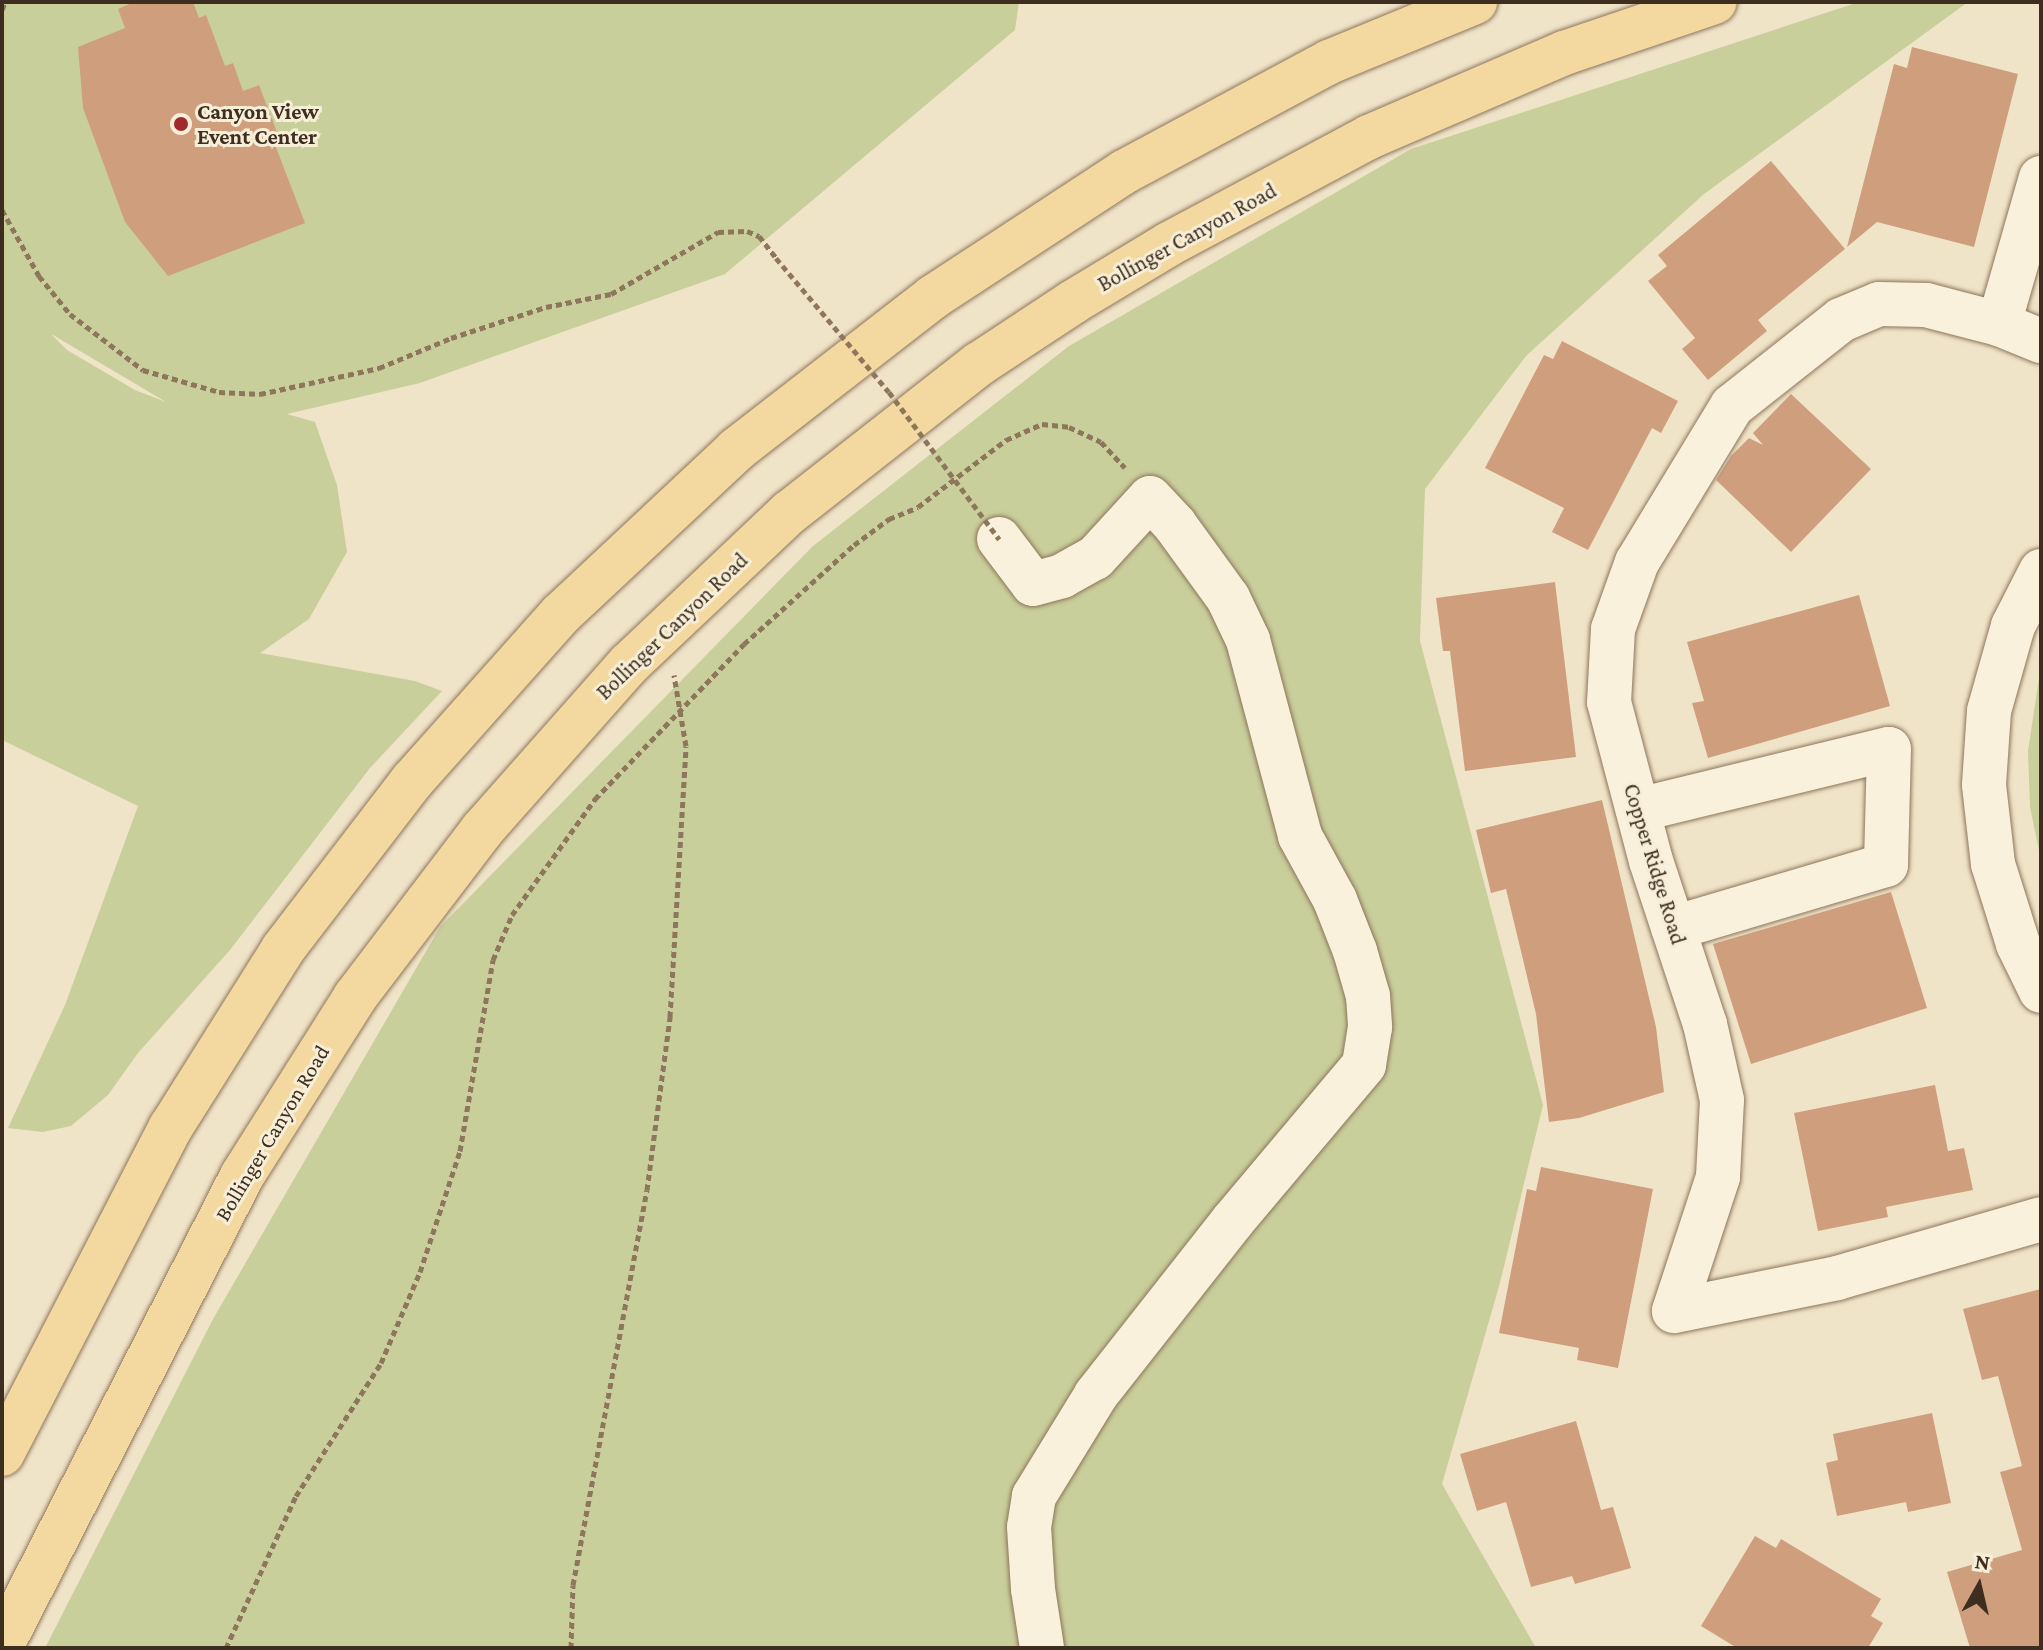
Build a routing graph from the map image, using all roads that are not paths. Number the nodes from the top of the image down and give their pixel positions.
1 (1475, 2) edge
2 (1715, 2) edge
3 (2041, 178) edge
4 (1999, 324) junction
5 (2041, 341) edge
6 (999, 539) road end
7 (2041, 571) edge
8 (1638, 810) junction
9 (1673, 928) junction
10 (2041, 991) edge
11 (2041, 1219) edge
12 (2, 1454) edge
13 (2, 1645) edge
14 (1042, 1648) edge

1 - 12 main road
2 - 13 main road, Bollinger Canyon Road
3 - 4 street
4 - 5 street, Copper Ridge Road
4 - 8 street, Copper Ridge Road
6 - 14 street
7 - 10 street
8 - 9 street, Copper Ridge Road
8 - 9 street
9 - 11 street, Copper Ridge Road

